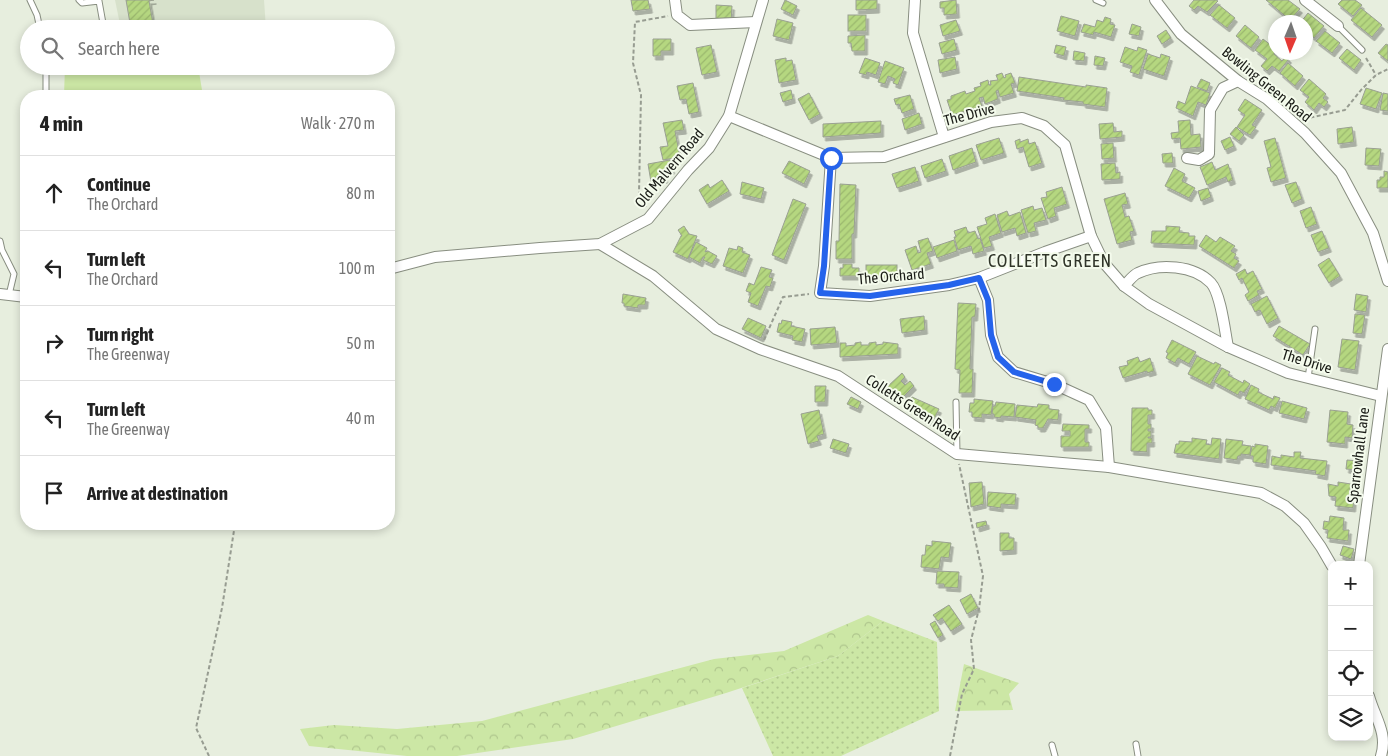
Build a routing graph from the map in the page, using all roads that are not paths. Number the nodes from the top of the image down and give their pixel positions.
1 (30, 0) edge
2 (79, 0) edge
3 (674, 0) edge
4 (763, 0) edge
5 (915, 0) edge
6 (1096, 0) edge
7 (1155, 0) edge
8 (1305, 0) edge
9 (1103, 3) dead end
10 (38, 20) edge
11 (102, 20) edge
12 (756, 22) junction
13 (1338, 26) joint
14 (1362, 50) road end
15 (46, 75) edge
16 (1238, 81) junction
17 (46, 90) edge
18 (730, 116) junction
19 (944, 136) junction
20 (831, 158) junction
21 (1187, 158) dead end
22 (1091, 236) junction
23 (0, 241) edge
24 (600, 244) junction
25 (395, 267) edge
26 (979, 278) junction
27 (1388, 280) edge
28 (1124, 286) junction
29 (4, 294) edge
30 (20, 296) edge
31 (1316, 329) dead end
32 (1228, 347) junction
33 (1388, 349) edge
34 (1308, 378) junction
35 (1381, 396) junction
36 (956, 402) dead end
37 (957, 454) junction
38 (1109, 467) junction
39 (1329, 561) edge
40 (1360, 561) edge
41 (1373, 709) edge
42 (1387, 734) edge
43 (1136, 744) dead end
44 (1052, 745) dead end
45 (1055, 756) edge
46 (1138, 756) edge
47 (1381, 756) edge

1 - 10 lane
2 - 11 lane
3 - 12 street
4 - 12 street, Old Malvern Road
5 - 19 street
6 - 9 lane
7 - 16 street, Bowling Green Road
8 - 13 street
12 - 18 street, Old Malvern Road
13 - 14 lane
15 - 17 lane
16 - 21 street
16 - 27 street, Bowling Green Road
18 - 20 street, The Drive
18 - 24 street, Old Malvern Road
19 - 20 street, The Drive
19 - 22 street, The Drive
20 - 26 street, The Orchard
22 - 26 street, The Orchard
22 - 28 street, The Drive
23 - 29 lane
24 - 25 street, Old Malvern Road
24 - 37 street, Colletts Green Road
26 - 38 street
28 - 32 street, The Drive
28 - 32 street
29 - 30 street
31 - 34 lane
32 - 34 street, The Drive
33 - 35 street, Sparrowhall Lane
34 - 35 street, The Drive
35 - 40 street, Sparrowhall Lane
36 - 37 lane
37 - 38 street, Colletts Green Road
38 - 39 street, Colletts Green Road
41 - 42 street
42 - 47 street
43 - 46 lane
44 - 45 lane

